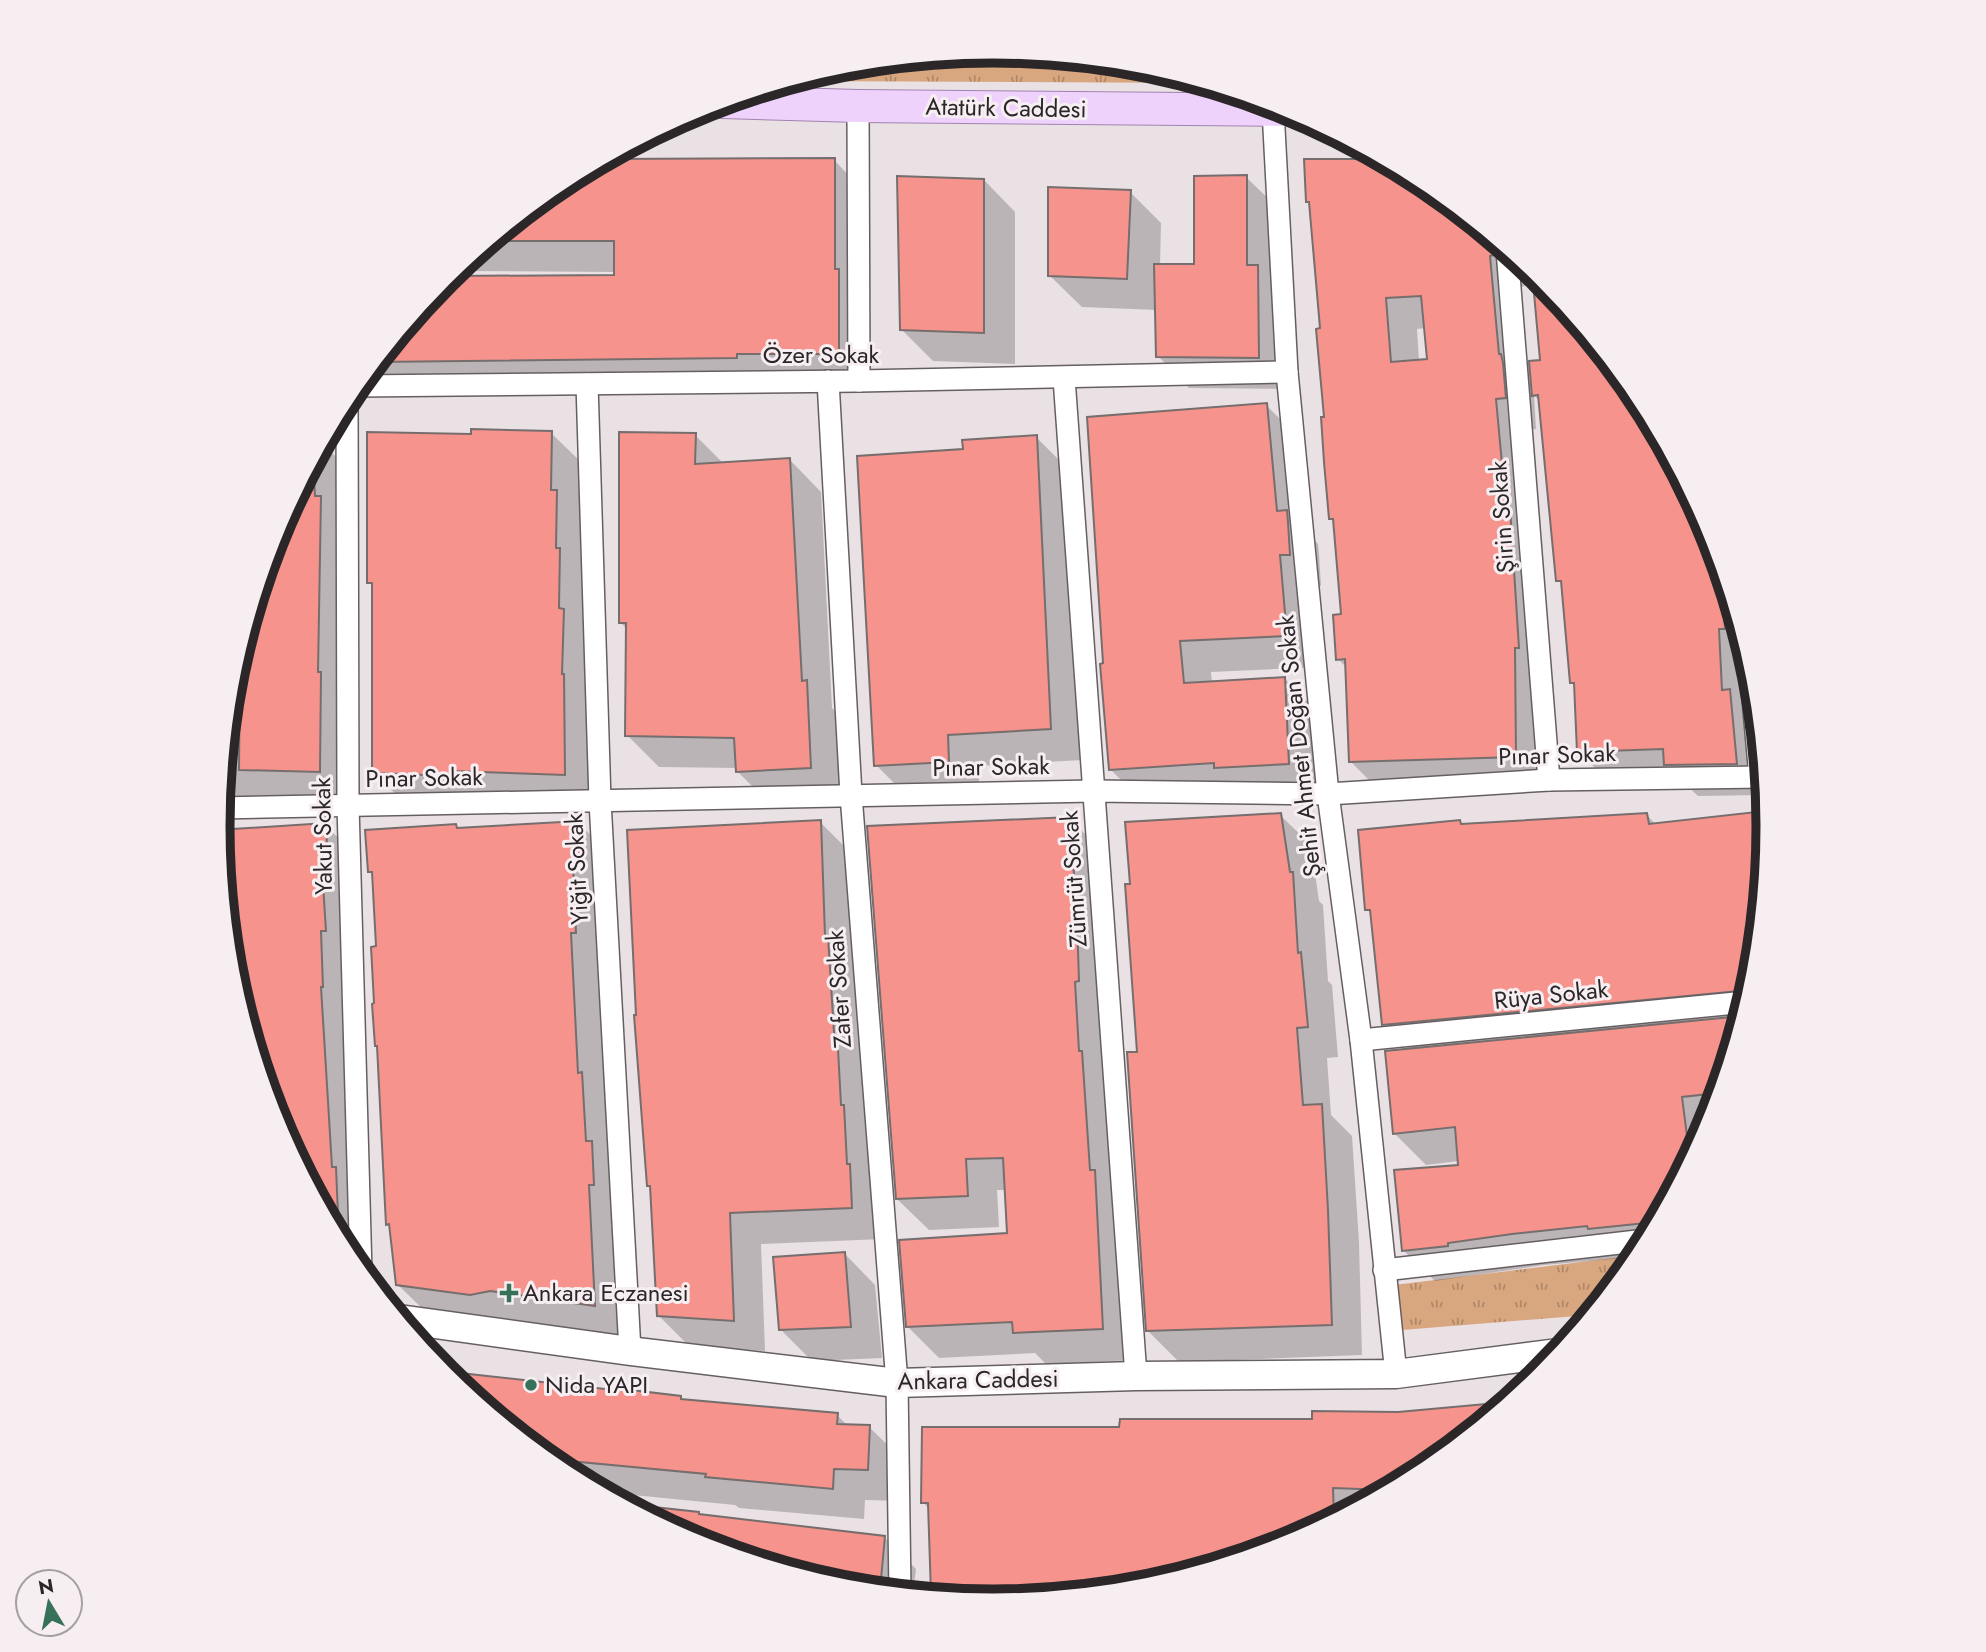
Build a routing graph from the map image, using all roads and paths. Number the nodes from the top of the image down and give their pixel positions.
1 (748, 103) edge
2 (858, 107) junction
3 (1256, 110) edge
4 (1282, 120) edge
5 (1508, 263) edge
6 (1287, 372) junction
7 (1065, 378) junction
8 (828, 381) junction
9 (859, 381) junction
10 (587, 384) junction
11 (371, 386) edge
12 (347, 421) edge
13 (1754, 777) edge
14 (1549, 780) junction
15 (1094, 791) junction
16 (1328, 794) junction
17 (851, 795) junction
18 (600, 801) junction
19 (348, 805) junction
20 (231, 808) edge
21 (1735, 1003) edge
22 (1361, 1040) junction
23 (1632, 1242) edge
24 (360, 1252) edge
25 (1384, 1270) junction
26 (412, 1321) edge
27 (630, 1351) junction
28 (1543, 1355) edge
29 (1396, 1374) junction
30 (1136, 1377) junction
31 (897, 1383) junction
32 (900, 1583) edge

1 - 2 main road, Atatürk Caddesi
2 - 3 main road, Atatürk Caddesi
2 - 9 street
4 - 6 street, Şehit Ahmet Doğan Sokak
5 - 14 street, Şirin Sokak
6 - 7 street, Özer Sokak
6 - 16 street, Şehit Ahmet Doğan Sokak
7 - 9 street, Özer Sokak
7 - 15 street, Zümrüt Sokak
8 - 9 street, Özer Sokak
8 - 10 street, Özer Sokak
8 - 17 street, Zafer Sokak
10 - 11 street, Özer Sokak
10 - 18 street, Yiğit Sokak
12 - 19 street, Yakut Sokak
13 - 14 street, Pınar Sokak
14 - 16 street, Pınar Sokak
15 - 16 street, Pınar Sokak
15 - 17 street, Pınar Sokak
15 - 30 street, Zümrüt Sokak
16 - 22 street, Şehit Ahmet Doğan Sokak
17 - 18 street, Pınar Sokak
17 - 31 street, Zafer Sokak
18 - 19 street, Pınar Sokak
18 - 27 street, Yiğit Sokak
19 - 20 street, Pınar Sokak
19 - 24 street, Yakut Sokak
21 - 22 street, Rüya Sokak
22 - 25 street, Şehit Ahmet Doğan Sokak
23 - 25 street
25 - 29 street, Şehit Ahmet Doğan Sokak
26 - 27 main road, Ankara Caddesi
27 - 31 main road, Ankara Caddesi
28 - 29 main road, Ankara Caddesi
29 - 30 main road, Ankara Caddesi
30 - 31 main road, Ankara Caddesi
31 - 32 street, Zafer Sokak

